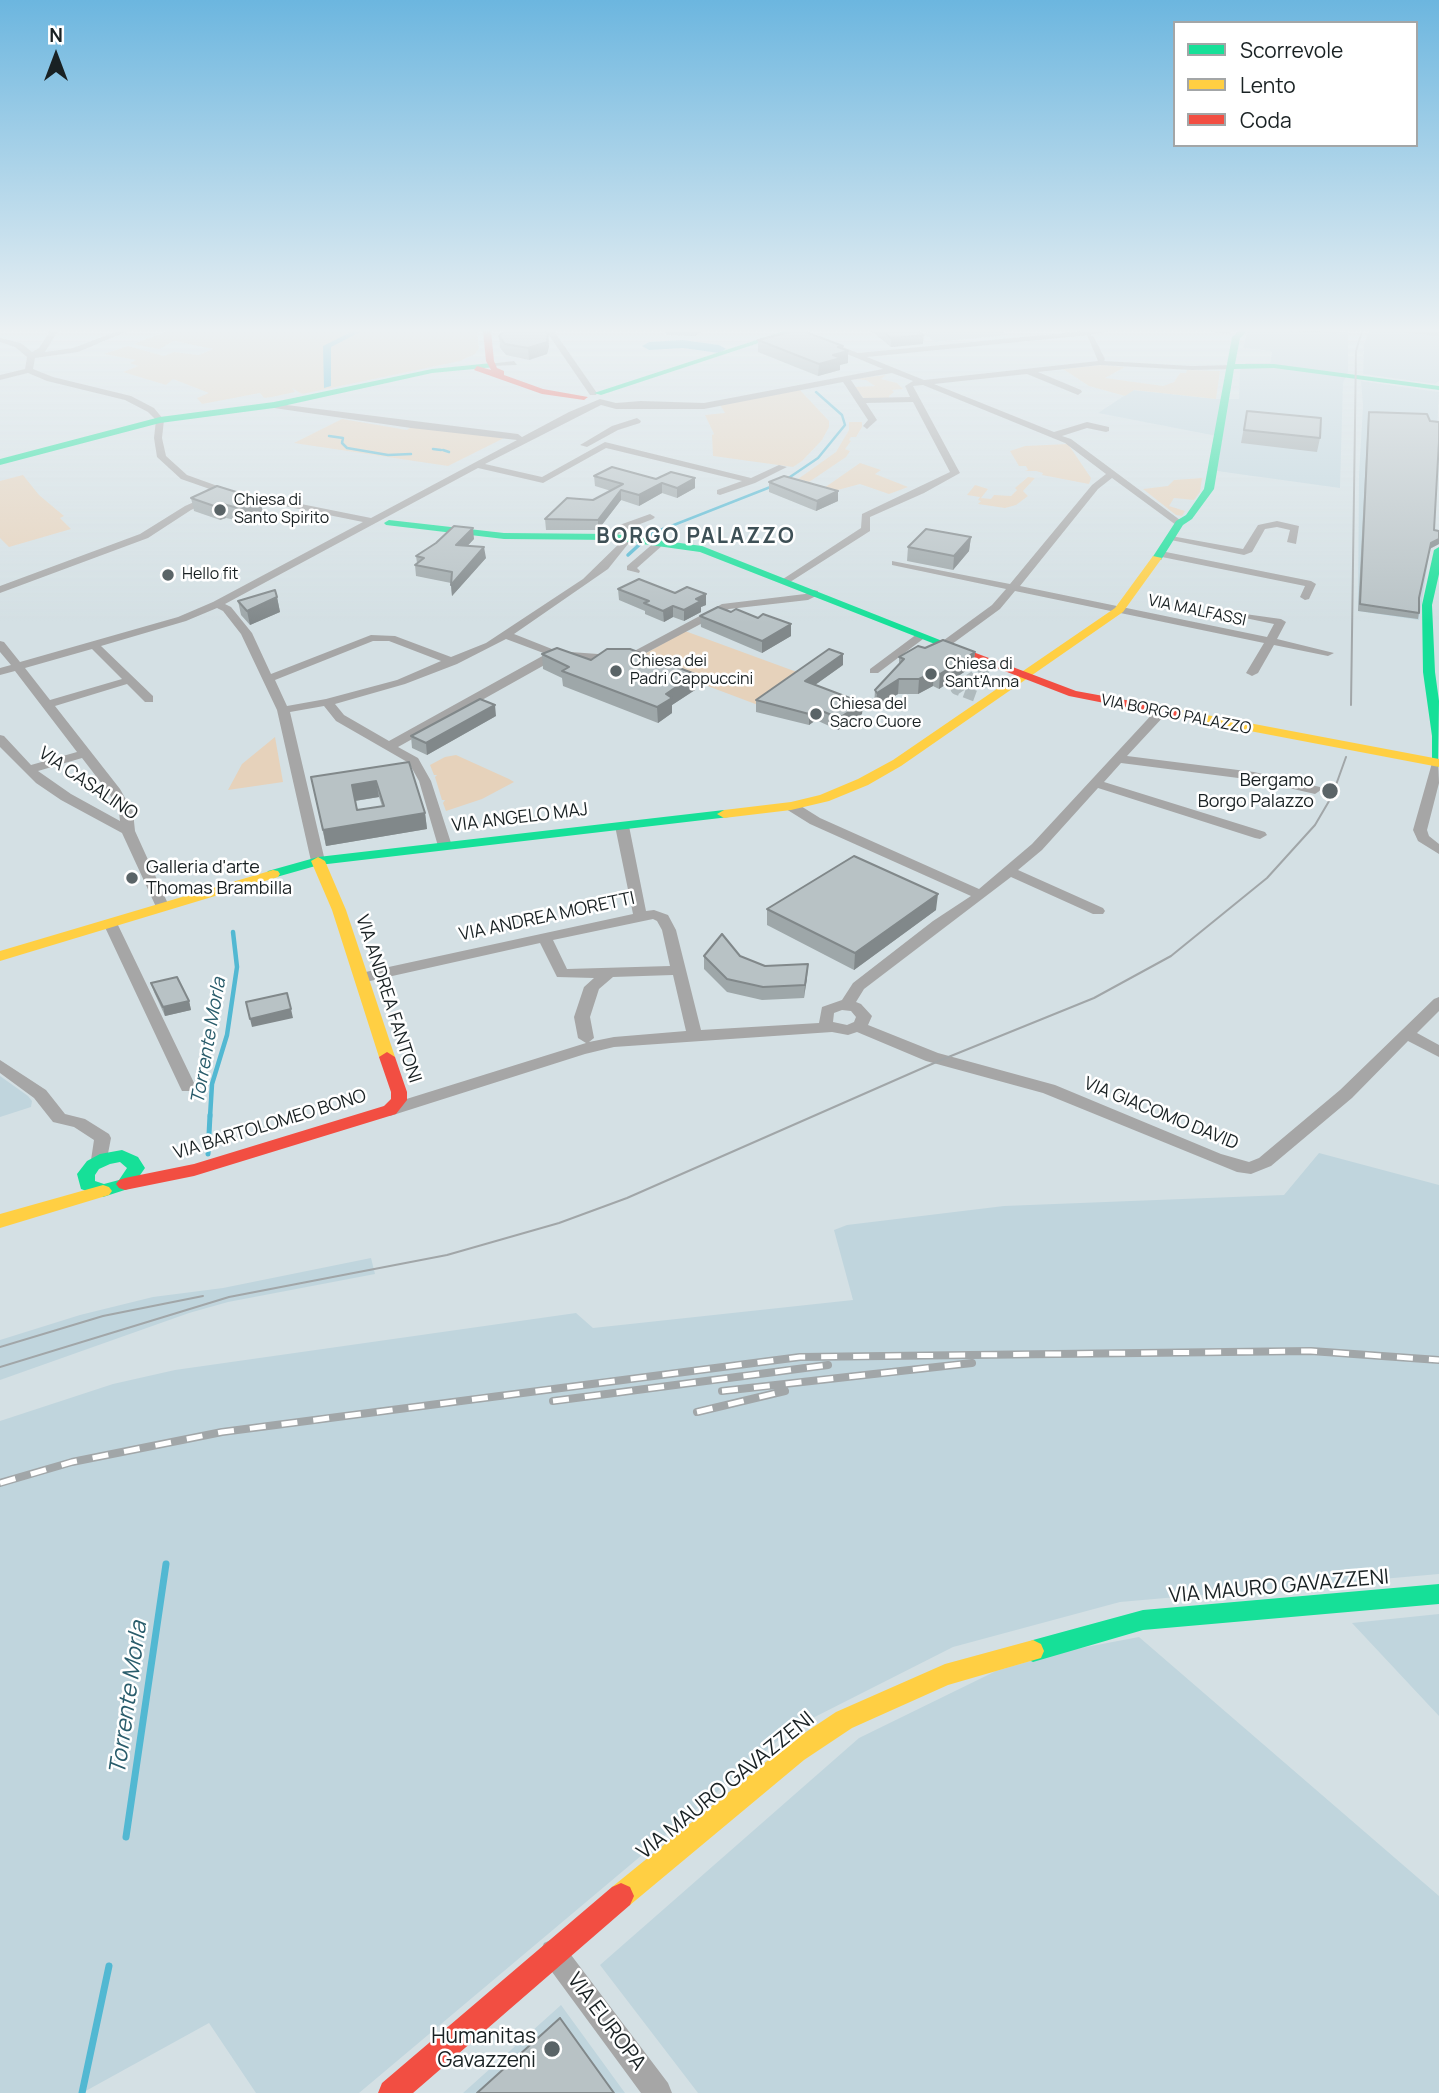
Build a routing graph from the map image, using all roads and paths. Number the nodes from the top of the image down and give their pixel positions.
1 (127, 429) edge
2 (159, 429) edge
3 (444, 429) edge
4 (535, 429) edge
5 (543, 429) edge
6 (614, 429) edge
7 (631, 429) edge
8 (931, 429) edge
9 (1040, 429) edge
10 (1075, 429) edge
11 (1220, 429) edge
12 (1055, 435) junction
13 (518, 437) junction
14 (605, 445) junction
15 (0, 462) edge
16 (480, 464) junction
17 (782, 467) dead end
18 (1112, 474) junction
19 (526, 477) junction
20 (752, 481) junction
21 (1095, 487) junction
22 (1130, 487) junction
23 (224, 491) junction
24 (720, 492) dead end
25 (650, 517) dead end
26 (372, 520) junction
27 (1179, 523) junction
28 (610, 537) junction
29 (629, 539) junction
30 (1171, 539) junction
31 (1292, 542) dead end
32 (656, 543) junction
33 (1439, 550) edge
34 (1161, 554) junction
35 (895, 563) dead end
36 (635, 571) dead end
37 (787, 581) junction
38 (1015, 587) junction
39 (0, 590) edge
40 (814, 593) junction
41 (1305, 597) dead end
42 (216, 601) junction
43 (1119, 610) junction
44 (1249, 616) dead end
45 (508, 636) junction
46 (921, 636) junction
47 (1269, 642) junction
48 (0, 644) edge
49 (944, 645) junction
50 (95, 646) junction
51 (1328, 653) dead end
52 (555, 654) junction
53 (453, 662) junction
54 (19, 667) junction
55 (874, 671) dead end
56 (0, 672) edge
57 (1252, 673) dead end
58 (1022, 675) junction
59 (268, 679) junction
60 (129, 680) junction
61 (1435, 697) edge
62 (149, 699) dead end
63 (327, 702) junction
64 (47, 705) junction
65 (283, 709) junction
66 (1161, 712) junction
67 (0, 738) edge
68 (390, 746) junction
69 (86, 753) junction
70 (1118, 759) junction
71 (1438, 763) edge
72 (418, 767) junction
73 (30, 769) junction
74 (403, 771) edge
75 (1095, 783) junction
76 (1315, 790) dead end
77 (790, 806) junction
78 (622, 826) junction
79 (128, 831) junction
80 (1260, 835) dead end
81 (445, 846) junction
82 (1439, 850) edge
83 (358, 856) junction
84 (318, 862) junction
85 (1009, 871) junction
86 (981, 895) junction
87 (334, 897) junction
88 (162, 906) junction
89 (1098, 911) dead end
90 (640, 916) junction
91 (110, 923) junction
92 (544, 937) junction
93 (0, 956) edge
94 (679, 970) junction
95 (609, 973) junction
96 (361, 978) junction
97 (852, 1001) junction
98 (1439, 1002) edge
99 (829, 1024) junction
100 (858, 1027) junction
101 (695, 1035) junction
102 (1409, 1035) junction
103 (586, 1038) dead end
104 (1439, 1052) edge
105 (0, 1065) edge
106 (188, 1087) dead end
107 (400, 1094) junction
108 (425, 1098) junction
109 (390, 1110) junction
110 (100, 1160) junction
111 (125, 1184) junction
112 (103, 1191) junction
113 (0, 1221) edge
114 (1439, 1594) edge
115 (553, 1952) junction
116 (392, 2093) edge
117 (658, 2093) edge

1 - 15 street
2 - 23 street
3 - 13 street
4 - 13 street
5 - 16 street
6 - 19 street
7 - 14 street
8 - 37 street
9 - 12 street
10 - 12 street
11 - 27 street, VIA ANGELO MAJ
12 - 18 street
13 - 26 street
14 - 19 street
14 - 20 street
16 - 19 street
16 - 26 street
17 - 20 street
18 - 21 street
18 - 22 street
20 - 24 street
21 - 22 street
21 - 38 street
22 - 27 street
23 - 26 street
23 - 39 street
25 - 28 street, VIA BORGO PALAZZO
26 - 28 street, VIA BORGO PALAZZO
26 - 42 street
26 - 42 street
27 - 30 street, VIA ANGELO MAJ
28 - 29 street, VIA BORGO PALAZZO
29 - 32 street, VIA BORGO PALAZZO
29 - 45 street
30 - 31 street
30 - 34 street, VIA ANGELO MAJ
32 - 36 street
32 - 37 street, VIA BORGO PALAZZO
33 - 61 street
34 - 41 street
34 - 43 street, VIA ANGELO MAJ
35 - 38 street, VIA MALFASSI
37 - 40 street, VIA BORGO PALAZZO
38 - 43 street, VIA MALFASSI
38 - 49 street
40 - 46 street, VIA BORGO PALAZZO
40 - 52 street
42 - 50 street
42 - 59 street
43 - 47 street, VIA MALFASSI
43 - 58 street, VIA ANGELO MAJ
44 - 47 street, VIA MALFASSI
45 - 52 street
45 - 53 street
46 - 49 street, VIA BORGO PALAZZO
46 - 55 street
47 - 51 street, VIA MALFASSI
47 - 57 street, VIA MALFASSI
48 - 54 street
49 - 58 street, VIA BORGO PALAZZO
50 - 54 street
50 - 60 street
52 - 68 street
53 - 59 street
53 - 63 street
54 - 56 street
54 - 64 street
58 - 66 street, VIA BORGO PALAZZO
58 - 77 street, VIA ANGELO MAJ
59 - 65 street
60 - 62 street
60 - 64 street
61 - 71 street
63 - 65 street
63 - 68 street
64 - 69 street
65 - 84 street
66 - 70 street
66 - 71 street, VIA BORGO PALAZZO
67 - 73 street, VIA CASALINO
68 - 72 street
69 - 73 street
69 - 79 street
70 - 75 street
70 - 76 street
71 - 82 street
72 - 74 street
72 - 81 street
73 - 79 street, VIA CASALINO
75 - 80 street
75 - 85 street
77 - 78 street, VIA ANGELO MAJ
77 - 86 street
78 - 81 street, VIA ANGELO MAJ
78 - 90 street
79 - 88 street, VIA CASALINO
81 - 83 street, VIA ANGELO MAJ
83 - 84 street, VIA ANGELO MAJ
83 - 87 street
84 - 87 street, VIA ANDREA FANTONI
84 - 88 street, VIA ANGELO MAJ
85 - 86 street
85 - 89 street
86 - 97 street
87 - 96 street, VIA ANDREA FANTONI
88 - 91 street, VIA ANGELO MAJ
90 - 92 street, VIA ANDREA MORETTI
90 - 94 street, VIA ANDREA MORETTI
91 - 93 street, VIA ANGELO MAJ
91 - 106 street
92 - 95 street
92 - 96 street, VIA ANDREA MORETTI
94 - 95 street
94 - 101 street, VIA ANDREA MORETTI
95 - 103 street
96 - 107 street, VIA ANDREA FANTONI
97 - 99 street
97 - 100 street
98 - 102 street, VIA GIACOMO DAVID
99 - 100 street, VIA BARTOLOMEO BONO
99 - 101 street, VIA BARTOLOMEO BONO
100 - 102 street, VIA GIACOMO DAVID
101 - 108 street, VIA BARTOLOMEO BONO
102 - 104 street
105 - 110 street
107 - 108 street, VIA BARTOLOMEO BONO
107 - 109 street, VIA ANDREA FANTONI
108 - 109 street, VIA BARTOLOMEO BONO
109 - 111 street, VIA BARTOLOMEO BONO
110 - 111 street
110 - 112 street
111 - 112 street
112 - 113 street
114 - 115 street, VIA MAURO GAVAZZENI
115 - 116 street, VIA MAURO GAVAZZENI
115 - 117 street, VIA EUROPA

